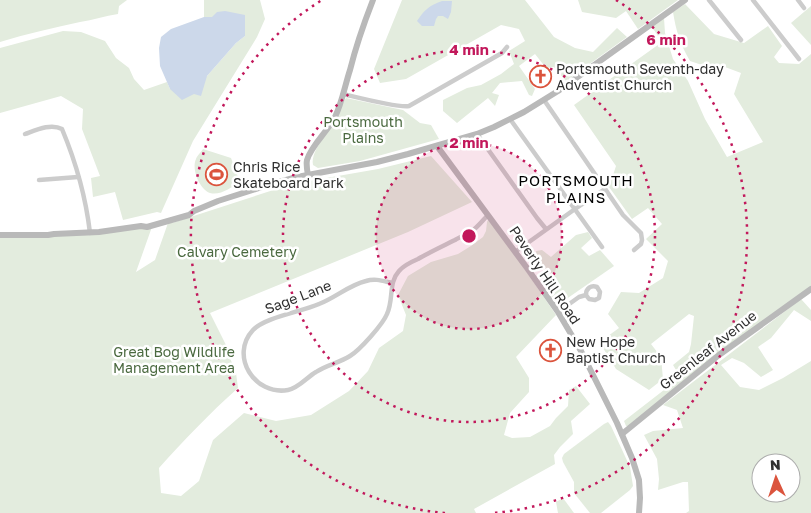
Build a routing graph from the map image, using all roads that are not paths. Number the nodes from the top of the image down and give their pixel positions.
1 (373, 0) edge
2 (685, 0) edge
3 (709, 0) edge
4 (753, 0) edge
5 (798, 0) edge
6 (804, 8) dead end
7 (741, 40) dead end
8 (507, 47) dead end
9 (799, 58) dead end
10 (343, 94) junction
11 (544, 100) junction
12 (510, 119) junction
13 (25, 134) dead end
14 (477, 134) junction
15 (436, 146) junction
16 (308, 175) junction
17 (78, 177) junction
18 (39, 180) dead end
19 (605, 189) junction
20 (575, 209) junction
21 (488, 215) junction
22 (546, 229) junction
23 (0, 231) edge
24 (90, 233) junction
25 (54, 234) junction
26 (0, 235) edge
27 (602, 247) dead end
28 (634, 250) dead end
29 (515, 252) junction
30 (392, 283) junction
31 (811, 289) edge
32 (586, 295) dead end
33 (558, 312) junction
34 (622, 434) junction
35 (639, 513) edge

1 - 10 street
2 - 11 street
3 - 7 street
4 - 9 street
5 - 6 street
8 - 10 street
10 - 16 street
11 - 12 street
11 - 19 street
12 - 14 street
12 - 20 street
13 - 17 street
14 - 15 street
14 - 22 street
15 - 16 street
15 - 21 street, Peverly Hill Road
16 - 24 street
17 - 18 street
17 - 24 street
19 - 20 street
19 - 28 street
20 - 22 street
20 - 27 street
21 - 29 street, Peverly Hill Road
21 - 30 street
22 - 29 street
23 - 25 street
24 - 25 street
25 - 26 street
29 - 33 street, Peverly Hill Road
30 - 30 street, Sage Lane
31 - 34 street, Greenleaf Avenue
32 - 33 street
33 - 34 street, Peverly Hill Road
34 - 35 street, Peverly Hill Road

